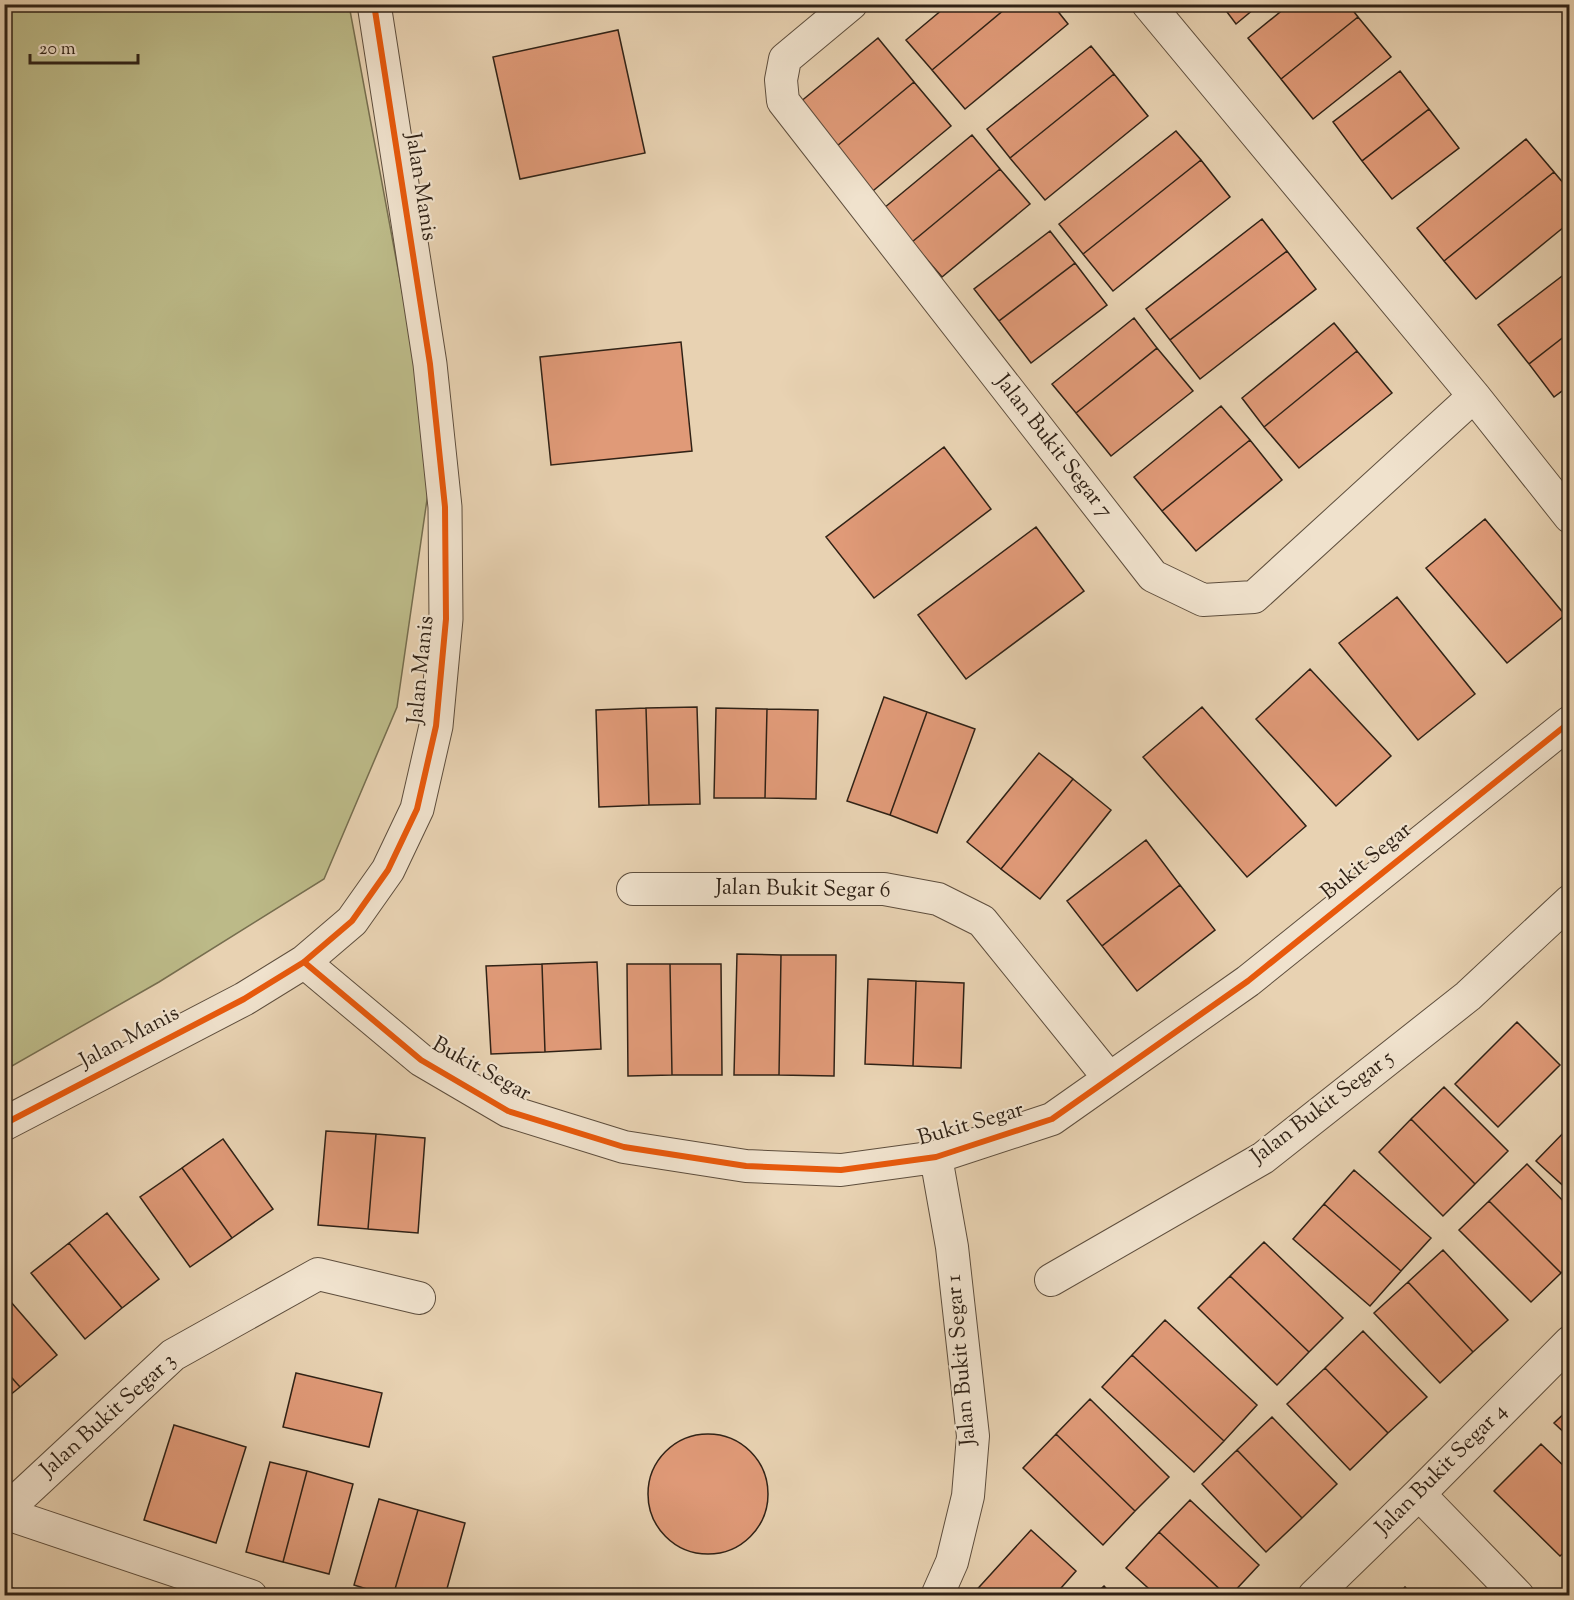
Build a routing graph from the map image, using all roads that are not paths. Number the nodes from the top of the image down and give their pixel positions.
1 (374, 4) edge
2 (851, 4) edge
3 (1148, 4) edge
4 (1474, 396) junction
5 (1569, 517) edge
6 (1569, 722) edge
7 (633, 889) dead end
8 (1569, 900) edge
9 (304, 962) junction
10 (1109, 1078) junction
11 (4, 1124) edge
12 (936, 1157) junction
13 (1051, 1280) dead end
14 (419, 1298) dead end
15 (1569, 1342) edge
16 (1419, 1494) junction
17 (4, 1513) edge
18 (250, 1596) edge
19 (937, 1596) edge
20 (1314, 1596) edge
21 (1518, 1596) edge

1 - 9 street, Jalan Manis
2 - 4 street, Jalan Bukit Segar 7
3 - 4 street
4 - 5 street
6 - 10 street, Bukit Segar
7 - 10 street, Jalan Bukit Segar 6
8 - 13 street, Jalan Bukit Segar 5
9 - 11 street, Jalan Manis
9 - 12 street, Bukit Segar
10 - 12 street, Bukit Segar
12 - 19 street, Jalan Bukit Segar 1
14 - 17 street, Jalan Bukit Segar 3
15 - 16 street, Jalan Bukit Segar 4
16 - 20 street, Jalan Bukit Segar 4
16 - 21 street
17 - 18 street

